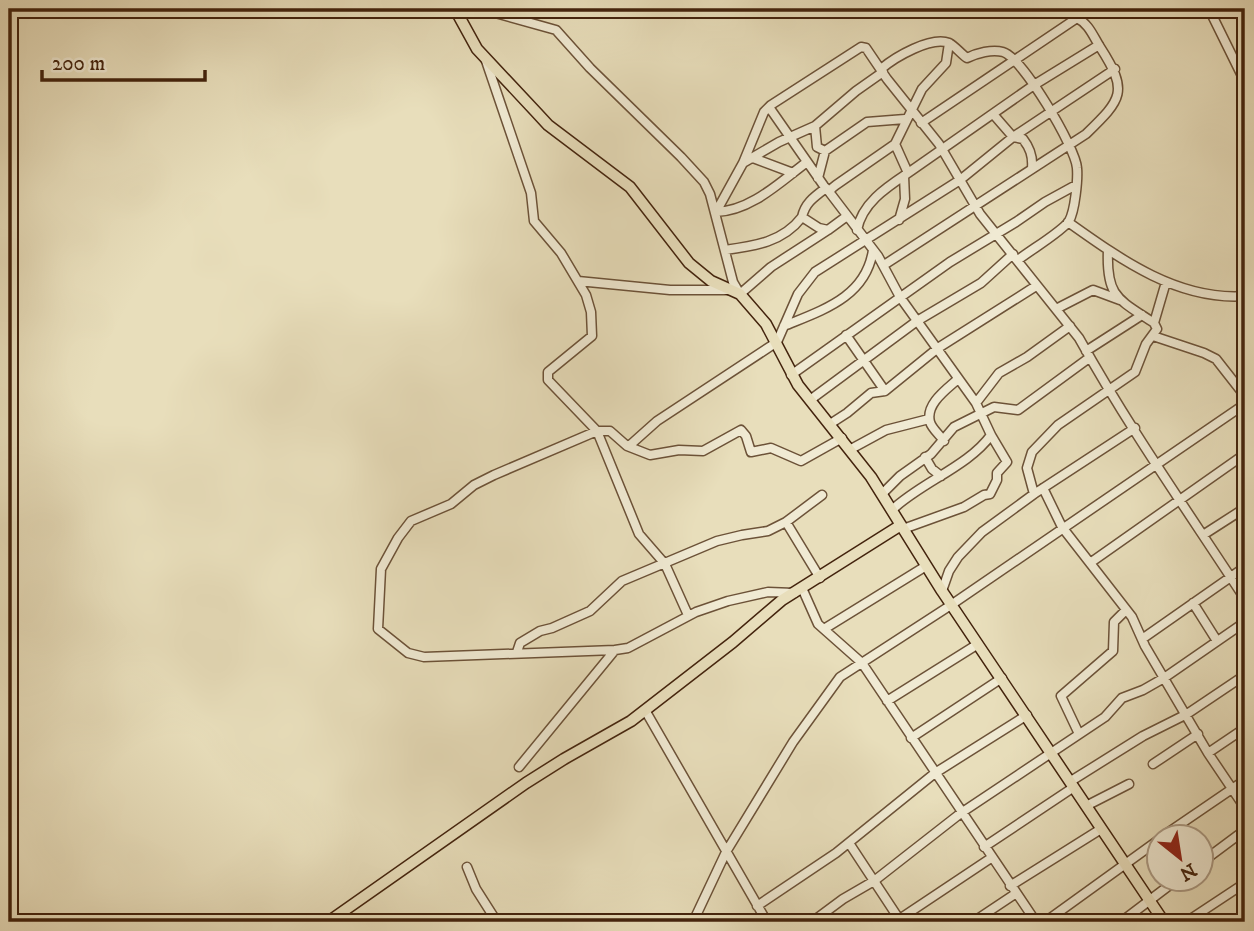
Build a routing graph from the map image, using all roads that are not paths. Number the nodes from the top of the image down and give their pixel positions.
1 (455, 9) edge
2 (481, 9) edge
3 (1209, 9) edge
4 (949, 43) junction
5 (1099, 46) junction
6 (485, 58) junction
7 (1014, 58) junction
8 (1115, 69) junction
9 (882, 70) junction
10 (1245, 82) edge
11 (1034, 85) junction
12 (769, 107) junction
13 (910, 110) junction
14 (1050, 111) junction
15 (993, 114) junction
16 (905, 119) junction
17 (921, 123) junction
18 (815, 126) junction
19 (792, 137) junction
20 (1013, 137) junction
21 (895, 144) junction
22 (1069, 146) junction
23 (942, 150) junction
24 (825, 151) junction
25 (753, 158) junction
26 (807, 162) junction
27 (743, 163) junction
28 (1032, 168) junction
29 (793, 173) junction
30 (906, 174) junction
31 (818, 178) junction
32 (960, 180) junction
33 (1076, 185) junction
34 (828, 191) junction
35 (975, 206) junction
36 (716, 212) junction
37 (847, 216) junction
38 (802, 217) junction
39 (899, 220) junction
40 (1068, 222) junction
41 (828, 230) junction
42 (857, 230) junction
43 (996, 234) junction
44 (783, 236) junction
45 (865, 240) junction
46 (725, 250) junction
47 (873, 250) junction
48 (1108, 250) junction
49 (787, 256) junction
50 (1015, 257) junction
51 (884, 265) junction
52 (578, 281) junction
53 (1166, 282) junction
54 (1036, 286) junction
55 (736, 292) junction
56 (1245, 296) edge
57 (900, 297) junction
58 (1120, 300) junction
59 (1056, 309) junction
60 (1142, 315) junction
61 (917, 321) junction
62 (1154, 324) junction
63 (784, 326) junction
64 (1070, 326) junction
65 (846, 335) junction
66 (1153, 336) junction
67 (777, 342) junction
68 (938, 348) junction
69 (1088, 354) junction
70 (863, 360) junction
71 (791, 375) junction
72 (958, 379) junction
73 (1110, 390) junction
74 (885, 391) junction
75 (1245, 396) edge
76 (810, 400) junction
77 (976, 403) junction
78 (1245, 404) edge
79 (981, 414) junction
80 (929, 419) junction
81 (830, 424) junction
82 (1135, 428) junction
83 (597, 432) junction
84 (991, 435) junction
85 (842, 438) junction
86 (944, 441) junction
87 (629, 446) junction
88 (851, 449) junction
89 (1245, 454) edge
90 (925, 457) junction
91 (1157, 464) junction
92 (941, 476) junction
93 (1043, 488) junction
94 (882, 494) junction
95 (1034, 494) junction
96 (822, 495) dead end
97 (1180, 499) junction
98 (1245, 508) edge
99 (892, 510) junction
100 (786, 522) junction
101 (902, 527) junction
102 (1062, 527) junction
103 (1203, 535) junction
104 (1090, 563) junction
105 (665, 564) junction
106 (926, 566) junction
107 (1245, 567) edge
108 (1231, 577) junction
109 (820, 578) junction
110 (798, 590) junction
111 (942, 591) junction
112 (1245, 599) edge
113 (1194, 603) junction
114 (951, 605) junction
115 (1126, 610) junction
116 (688, 615) junction
117 (1245, 622) edge
118 (824, 629) junction
119 (1142, 639) junction
120 (1217, 641) junction
121 (978, 644) junction
122 (615, 650) junction
123 (517, 652) junction
124 (862, 663) junction
125 (1245, 675) edge
126 (1002, 678) junction
127 (1164, 678) junction
128 (887, 701) junction
129 (645, 710) junction
130 (1027, 715) junction
131 (1187, 715) junction
132 (1245, 728) edge
133 (1079, 734) junction
134 (1198, 734) junction
135 (911, 738) junction
136 (1051, 752) junction
137 (1208, 752) junction
138 (1153, 764) dead end
139 (519, 768) dead end
140 (934, 773) junction
141 (1245, 780) edge
142 (1072, 784) junction
143 (1129, 784) dead end
144 (1231, 789) junction
145 (1086, 806) junction
146 (1245, 808) edge
147 (961, 813) junction
148 (1184, 822) edge
149 (1101, 829) junction
150 (1245, 830) edge
151 (849, 843) junction
152 (984, 847) junction
153 (1146, 848) edge
154 (726, 852) junction
155 (1216, 852) edge
156 (991, 858) junction
157 (1125, 863) junction
158 (467, 867) dead end
159 (874, 881) junction
160 (1245, 883) edge
161 (1013, 890) junction
162 (1161, 892) edge
163 (1150, 901) junction
164 (757, 906) junction
165 (898, 921) edge
166 (328, 922) edge
167 (497, 922) edge
168 (693, 922) edge
169 (767, 922) edge
170 (812, 922) edge
171 (973, 922) edge
172 (1036, 922) edge
173 (1045, 922) edge
174 (1121, 922) edge
175 (1164, 922) edge
176 (1186, 922) edge

1 - 6 main road
2 - 36 street
3 - 10 street
4 - 7 street
4 - 9 street
4 - 13 street
5 - 7 street
5 - 8 street
5 - 11 street
6 - 52 street
6 - 55 main road
7 - 11 street
7 - 17 street
8 - 14 street
8 - 22 street
9 - 12 street
9 - 13 street
9 - 18 street
11 - 14 street
11 - 15 street
12 - 19 street
12 - 27 street
13 - 16 street
13 - 17 street
14 - 20 street
14 - 22 street
15 - 20 street
15 - 23 street
16 - 21 street
16 - 24 street
17 - 23 street
18 - 19 street
18 - 24 street
19 - 25 street
19 - 26 street
20 - 28 street
20 - 32 street
21 - 30 street
21 - 34 street
22 - 28 street
22 - 33 street
23 - 30 street
23 - 32 street
24 - 31 street
25 - 27 street
25 - 29 street
26 - 29 street
26 - 31 street
27 - 36 street
28 - 35 street
29 - 36 street
30 - 39 street
30 - 42 street
31 - 34 street
32 - 35 street
32 - 39 street
33 - 40 street
33 - 43 street
34 - 37 street
34 - 38 street
35 - 43 street
35 - 51 street
36 - 46 street
37 - 41 street
37 - 42 street
38 - 41 street
38 - 44 street
39 - 45 street
40 - 48 street
40 - 50 street
41 - 49 street
42 - 45 street
43 - 50 street
43 - 57 street
44 - 46 street
44 - 49 street
45 - 47 street
45 - 63 street
46 - 55 street
47 - 51 street
47 - 63 street
48 - 53 street
48 - 58 street
49 - 55 street
50 - 54 street
50 - 61 street
51 - 57 street
52 - 55 street
52 - 83 street
53 - 56 street
53 - 62 street
54 - 59 street
54 - 68 street
55 - 67 main road
57 - 61 street
57 - 65 street
58 - 59 street
58 - 60 street
59 - 64 street
60 - 62 street
60 - 69 street
61 - 68 street
61 - 70 street
62 - 66 street
63 - 67 street
64 - 69 street
64 - 77 street
65 - 70 street
65 - 71 street
66 - 73 street
66 - 75 street
67 - 71 main road
67 - 87 street
68 - 72 street
68 - 74 street
69 - 73 street
69 - 79 street
70 - 74 street
70 - 76 street
71 - 76 main road
72 - 77 street
72 - 80 street
73 - 82 street
73 - 95 street
74 - 81 street
76 - 81 main road
77 - 79 street
78 - 91 street
79 - 84 street
79 - 86 street
80 - 86 street
80 - 88 street
81 - 85 main road
82 - 91 street
82 - 93 street
83 - 87 street
83 - 105 street
83 - 123 street
84 - 92 street
84 - 101 street
85 - 87 street
85 - 88 main road
86 - 90 street
88 - 94 main road
89 - 97 street
90 - 92 street
90 - 94 street
91 - 97 street
91 - 102 street
92 - 99 street
93 - 95 street
93 - 102 street
94 - 99 main road
95 - 111 street
96 - 100 street
97 - 103 street
97 - 104 street
98 - 103 street
99 - 101 main road
100 - 105 street
100 - 109 street
101 - 106 main road
101 - 109 main road
102 - 104 street
102 - 114 street
103 - 108 street
104 - 115 street
105 - 116 street
105 - 123 street
106 - 111 main road
106 - 118 street
107 - 108 street
108 - 112 street
108 - 113 street
109 - 110 main road
110 - 116 street
110 - 118 street
110 - 129 main road
111 - 114 main road
113 - 119 street
113 - 120 street
114 - 121 main road
114 - 124 street
115 - 119 street
115 - 133 street
116 - 122 street
117 - 120 street
118 - 124 street
119 - 127 street
120 - 127 street
121 - 126 main road
121 - 128 street
122 - 123 street
122 - 139 street
124 - 128 street
124 - 154 street
125 - 131 street
126 - 130 main road
126 - 135 street
127 - 131 street
127 - 133 street
128 - 135 street
129 - 154 street
129 - 166 main road
130 - 136 main road
130 - 140 street
131 - 134 street
131 - 142 street
132 - 137 street
133 - 136 street
134 - 137 street
134 - 138 street
135 - 140 street
136 - 142 main road
136 - 147 street
137 - 144 street
140 - 147 street
140 - 151 street
141 - 144 street
142 - 145 main road
142 - 152 street
143 - 145 street
144 - 146 street
144 - 148 street
145 - 149 main road
147 - 152 street
147 - 159 street
149 - 157 main road
149 - 161 street
150 - 155 street
151 - 159 street
151 - 164 street
152 - 156 street
153 - 157 street
154 - 164 street
154 - 168 street
156 - 161 street
156 - 165 street
157 - 163 main road
157 - 173 street
158 - 167 street
159 - 165 street
159 - 170 street
160 - 176 street
161 - 171 street
161 - 172 street
162 - 163 street
163 - 174 street
163 - 175 main road
164 - 169 street

